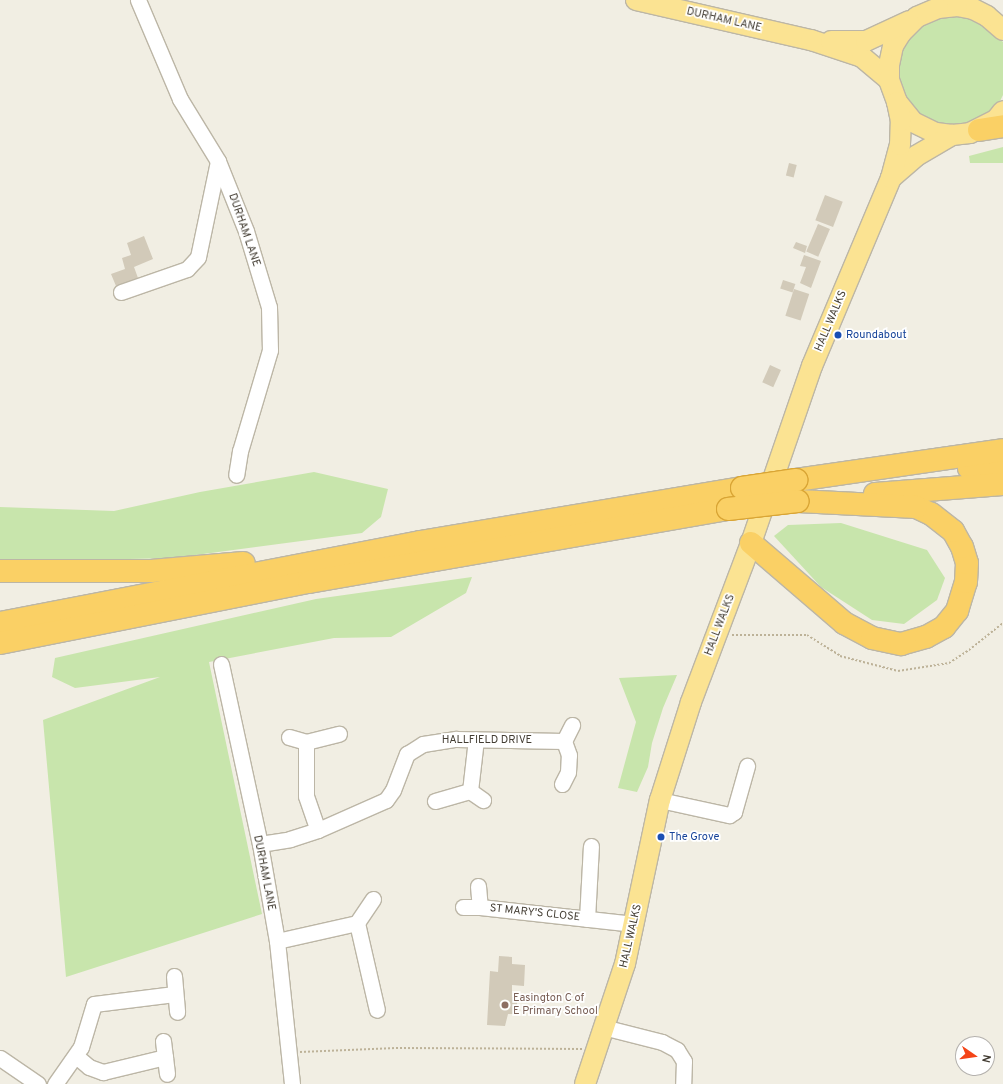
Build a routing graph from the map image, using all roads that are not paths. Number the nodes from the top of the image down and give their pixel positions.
1 (138, 0) edge
2 (636, 0) edge
3 (988, 0) edge
4 (944, 4) edge
5 (917, 17) junction
6 (1002, 29) edge
7 (811, 40) junction
8 (889, 80) junction
9 (897, 102) junction
10 (1003, 111) edge
11 (1003, 126) edge
12 (979, 130) junction
13 (952, 135) junction
14 (218, 161) junction
15 (891, 178) junction
16 (121, 292) dead end
17 (1003, 450) edge
18 (1003, 466) edge
19 (236, 475) dead end
20 (1003, 484) edge
21 (797, 490) junction
22 (420, 542) junction
23 (751, 543) junction
24 (0, 571) edge
25 (309, 582) junction
26 (0, 623) edge
27 (0, 643) edge
28 (0, 659) edge
29 (221, 664) dead end
30 (572, 725) dead end
31 (339, 734) dead end
32 (289, 737) dead end
33 (476, 739) junction
34 (564, 741) junction
35 (306, 742) junction
36 (747, 766) dead end
37 (562, 784) dead end
38 (470, 791) junction
39 (483, 800) dead end
40 (660, 800) junction
41 (435, 801) dead end
42 (318, 830) junction
43 (260, 844) junction
44 (590, 846) dead end
45 (478, 886) dead end
46 (373, 899) dead end
47 (463, 907) dead end
48 (480, 907) junction
49 (587, 919) junction
50 (357, 923) junction
51 (634, 924) junction
52 (277, 941) junction
53 (174, 976) dead end
54 (174, 994) junction
55 (377, 1010) dead end
56 (177, 1012) dead end
57 (603, 1027) junction
58 (163, 1042) dead end
59 (76, 1056) junction
60 (165, 1057) junction
61 (0, 1058) edge
62 (167, 1074) dead end
63 (38, 1084) edge
64 (55, 1084) edge
65 (292, 1084) edge
66 (585, 1084) edge
67 (683, 1084) edge

1 - 14 street, DURHAM LANE
2 - 7 main road, DURHAM LANE
3 - 6 main road
4 - 5 main road, DURHAM LANE
4 - 6 main road, DURHAM LANE
5 - 7 main road, DURHAM LANE
5 - 8 main road
7 - 8 main road, DURHAM LANE
8 - 9 main road
9 - 13 main road
9 - 15 main road, HALL WALKS
10 - 12 main road
11 - 12 highway
12 - 13 main road
13 - 15 main road, HALL WALKS
14 - 16 street
14 - 19 street, DURHAM LANE
15 - 23 main road, HALL WALKS
17 - 21 highway
18 - 21 highway
20 - 21 highway
21 - 22 highway, bridge
21 - 23 highway
21 - 25 highway, bridge
22 - 24 highway
22 - 26 highway
23 - 40 main road, HALL WALKS
25 - 27 highway
25 - 28 highway
29 - 43 street, DURHAM LANE
30 - 34 street
31 - 35 street
32 - 35 street
33 - 34 street, HALLFIELD DRIVE
33 - 38 street
33 - 42 street, HALLFIELD DRIVE
34 - 37 street
35 - 42 street
36 - 40 street
38 - 39 street
38 - 41 street
40 - 51 main road, HALL WALKS
42 - 43 street, HALLFIELD DRIVE
43 - 52 street, DURHAM LANE
44 - 49 street, ST MARY'S CLOSE
45 - 48 street, ST MARY'S CLOSE
46 - 50 street
47 - 48 street
48 - 49 street, ST MARY'S CLOSE
49 - 51 street, ST MARY'S CLOSE
50 - 52 street
50 - 55 street
51 - 57 main road, HALL WALKS
52 - 65 street, DURHAM LANE
53 - 54 street
54 - 56 street
54 - 59 street
57 - 66 main road, HALL WALKS
57 - 67 street
58 - 60 street
59 - 60 street
59 - 64 street
60 - 62 street
61 - 63 street

